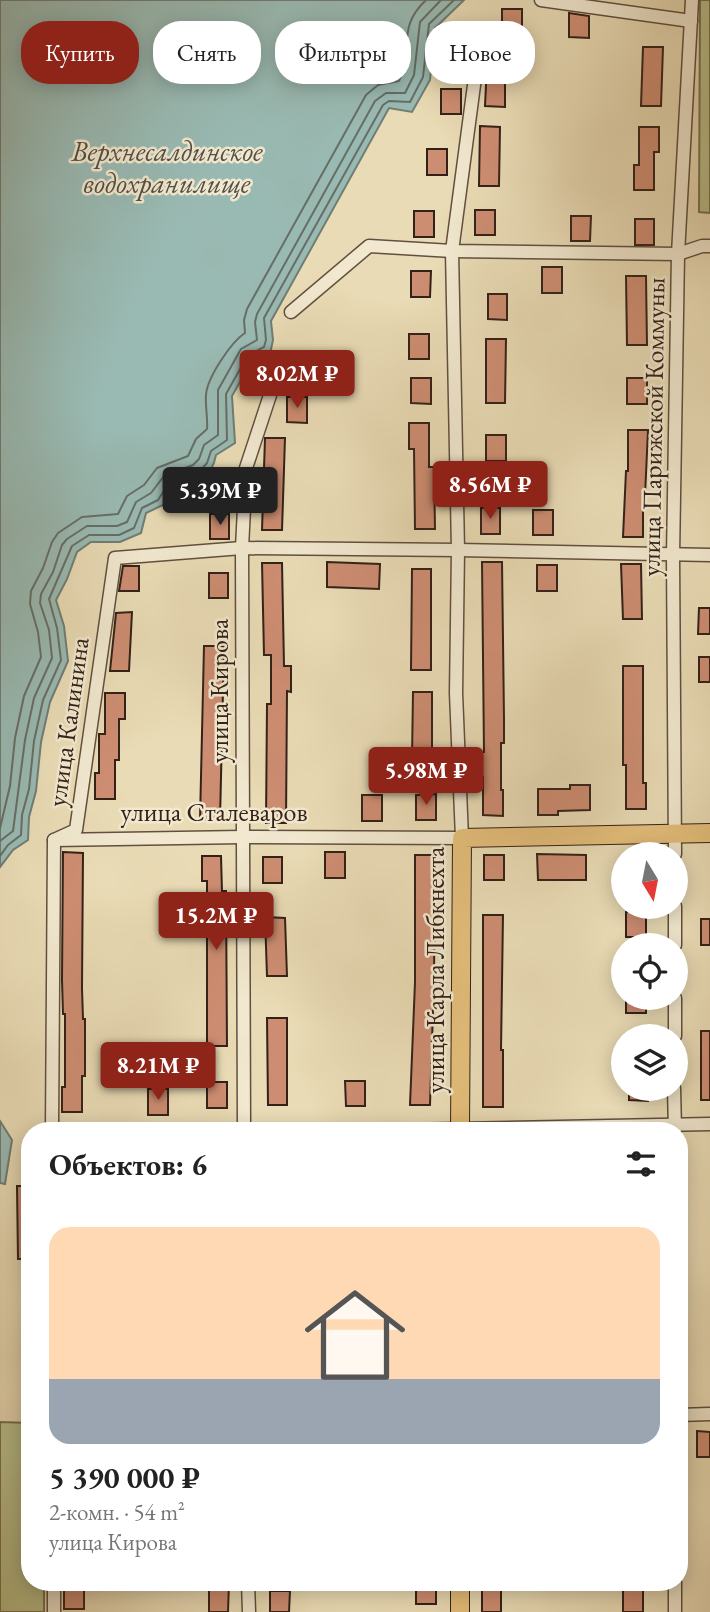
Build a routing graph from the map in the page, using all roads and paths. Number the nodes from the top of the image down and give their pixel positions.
1 (541, 0) edge
2 (692, 0) edge
3 (691, 21) junction
4 (474, 84) edge
5 (710, 246) edge
6 (452, 251) junction
7 (678, 254) junction
8 (291, 312) dead end
9 (274, 383) dead end
10 (242, 548) junction
11 (458, 550) junction
12 (710, 555) edge
13 (673, 556) junction
14 (710, 833) edge
15 (675, 834) junction
16 (242, 837) junction
17 (462, 838) junction
18 (54, 840) junction
19 (675, 842) edge
20 (674, 1101) edge
21 (52, 1122) edge
22 (244, 1122) edge
23 (460, 1122) edge
24 (674, 1122) edge
25 (710, 1124) edge
26 (688, 1126) edge
27 (710, 1414) edge
28 (688, 1415) edge
29 (54, 1591) edge
30 (248, 1591) edge
31 (460, 1591) edge
32 (675, 1591) edge
33 (54, 1612) edge
34 (249, 1612) edge
35 (460, 1612) edge
36 (675, 1612) edge

1 - 3 street
2 - 3 street, улица Парижской Коммуны
3 - 7 street, улица Парижской Коммуны
4 - 6 street, улица Карла Либкнехта
5 - 7 street
6 - 7 street
6 - 8 street
6 - 11 street, улица Карла Либкнехта
7 - 13 street, улица Парижской Коммуны
9 - 10 street, улица Кирова
10 - 11 street
10 - 16 street, улица Кирова
10 - 18 street, улица Калинина
11 - 13 street
11 - 17 street, улица Карла Либкнехта
12 - 13 street
13 - 15 street, улица Парижской Коммуны
14 - 15 main road, улица Сталеваров
15 - 17 main road, улица Сталеваров
15 - 19 street, улица Парижской Коммуны
16 - 17 street, улица Сталеваров
16 - 18 street, улица Сталеваров
16 - 22 street, улица Кирова
17 - 23 main road, улица Карла Либкнехта
18 - 21 street, улица Калинина
20 - 24 street
25 - 26 street
27 - 28 street
29 - 33 street
30 - 34 street
31 - 35 main road
32 - 36 street

